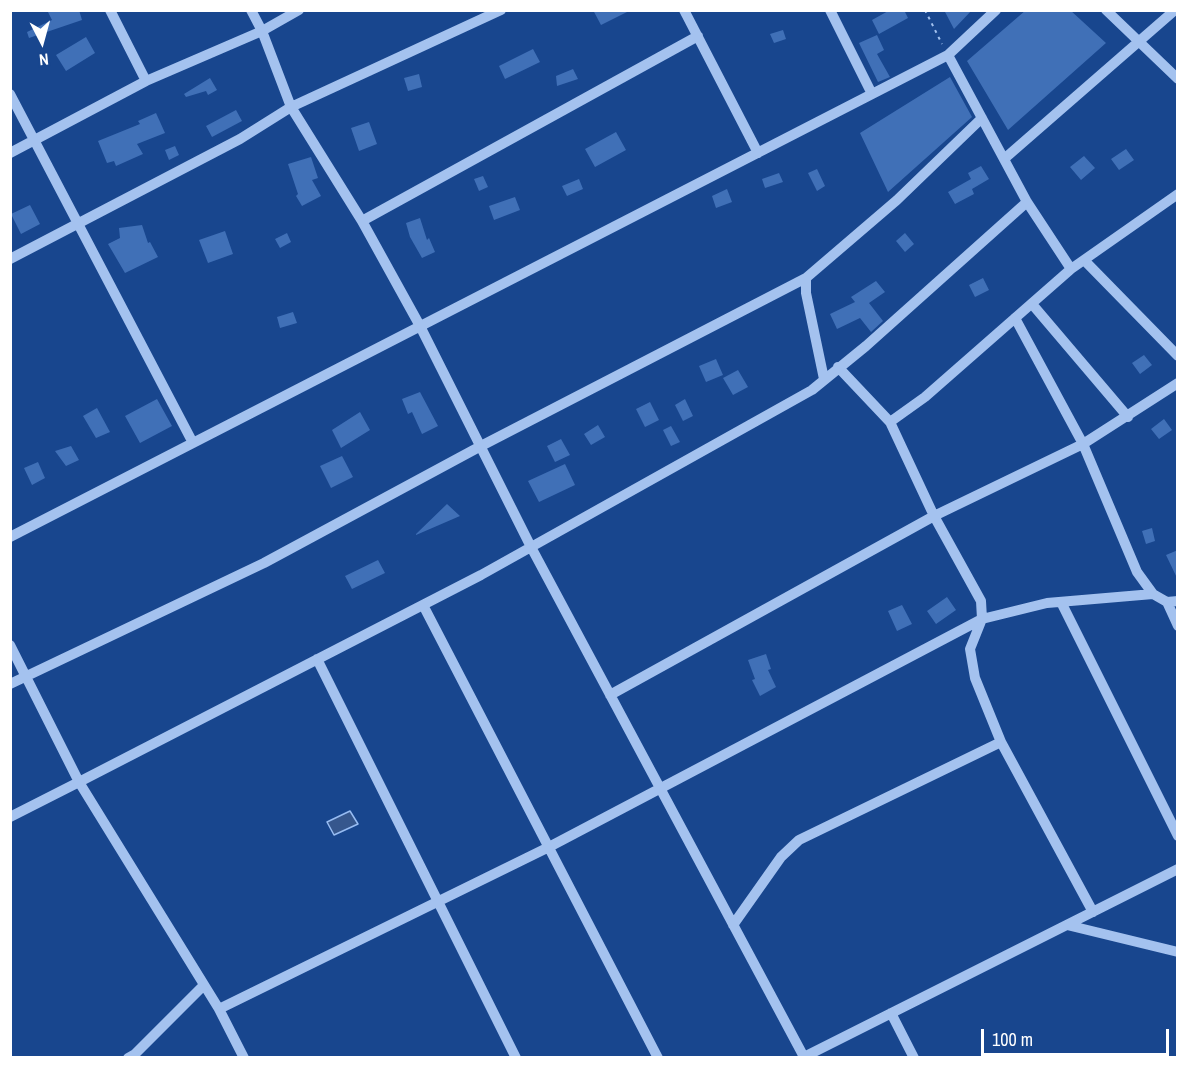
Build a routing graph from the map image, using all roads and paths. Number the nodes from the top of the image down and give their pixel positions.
1 (110, 10) edge
2 (251, 10) edge
3 (300, 10) edge
4 (501, 10) edge
5 (684, 10) edge
6 (830, 10) edge
7 (925, 10) edge
8 (996, 10) edge
9 (1106, 10) edge
10 (1175, 10) edge
11 (262, 31) junction
12 (698, 36) junction
13 (1140, 43) junction
14 (948, 55) junction
15 (1178, 79) edge
16 (146, 81) junction
17 (10, 94) edge
18 (872, 94) junction
19 (291, 107) junction
20 (982, 118) junction
21 (35, 140) junction
22 (10, 153) edge
23 (758, 153) junction
24 (1004, 159) junction
25 (1178, 194) edge
26 (1027, 202) junction
27 (362, 222) junction
28 (79, 223) junction
29 (10, 259) edge
30 (1084, 260) junction
31 (1071, 269) junction
32 (806, 278) junction
33 (1032, 304) junction
34 (1015, 318) junction
35 (420, 326) junction
36 (1178, 356) edge
37 (838, 367) junction
38 (824, 379) junction
39 (1178, 383) edge
40 (1128, 417) junction
41 (890, 422) junction
42 (193, 443) junction
43 (1083, 444) junction
44 (481, 446) junction
45 (934, 516) junction
46 (10, 537) edge
47 (531, 547) junction
48 (1153, 594) junction
49 (1060, 602) junction
50 (1172, 602) edge
51 (423, 605) junction
52 (982, 619) junction
53 (1178, 626) edge
54 (10, 645) edge
55 (317, 659) junction
56 (26, 676) junction
57 (10, 684) edge
58 (610, 694) junction
59 (1001, 742) junction
60 (79, 782) junction
61 (661, 790) junction
62 (10, 817) edge
63 (1178, 836) edge
64 (549, 847) junction
65 (1178, 869) edge
66 (440, 901) junction
67 (1093, 912) junction
68 (733, 925) junction
69 (1067, 925) junction
70 (1178, 952) edge
71 (204, 985) junction
72 (219, 1009) junction
73 (891, 1013) junction
74 (803, 1057) edge
75 (128, 1058) edge
76 (244, 1058) edge
77 (516, 1058) edge
78 (658, 1058) edge
79 (914, 1058) edge

1 - 16 street
2 - 11 street
3 - 11 street
4 - 19 street
5 - 12 street
6 - 18 street
7 - 14 path
8 - 14 street
9 - 13 street
10 - 13 street
11 - 16 street
11 - 19 street
12 - 23 street
12 - 27 street
13 - 15 street
13 - 24 street
14 - 18 street
14 - 20 street
16 - 21 street
17 - 21 street
18 - 23 street
19 - 27 street
19 - 28 street
20 - 24 street
20 - 32 street
21 - 22 street
21 - 28 street
23 - 35 street
24 - 26 street
25 - 30 street
26 - 31 street
26 - 37 street
27 - 35 street
28 - 29 street
28 - 42 street
30 - 31 street
30 - 36 street
31 - 33 street
32 - 38 street
32 - 44 street
33 - 34 street
33 - 40 street
34 - 41 street
34 - 43 street
35 - 42 street
35 - 44 street
37 - 38 street
37 - 41 street
38 - 47 street
39 - 40 street
40 - 43 street
41 - 45 street
42 - 46 street
43 - 45 street
43 - 48 street
44 - 47 street
44 - 56 street
45 - 52 street
45 - 58 street
47 - 51 street
47 - 58 street
48 - 49 street
48 - 50 street
49 - 52 street
49 - 63 street
50 - 53 street
51 - 55 street
51 - 64 street
52 - 59 street
52 - 61 street
54 - 56 street
55 - 60 street
55 - 66 street
56 - 57 street
56 - 60 street
58 - 61 street
59 - 67 street
59 - 68 street
60 - 62 street
60 - 71 street
61 - 64 street
61 - 68 street
64 - 66 street
64 - 78 street
65 - 67 street
66 - 72 street
66 - 77 street
67 - 69 street
68 - 74 street
69 - 70 street
69 - 73 street
71 - 72 street
71 - 75 street
72 - 76 street
73 - 74 street
73 - 79 street

